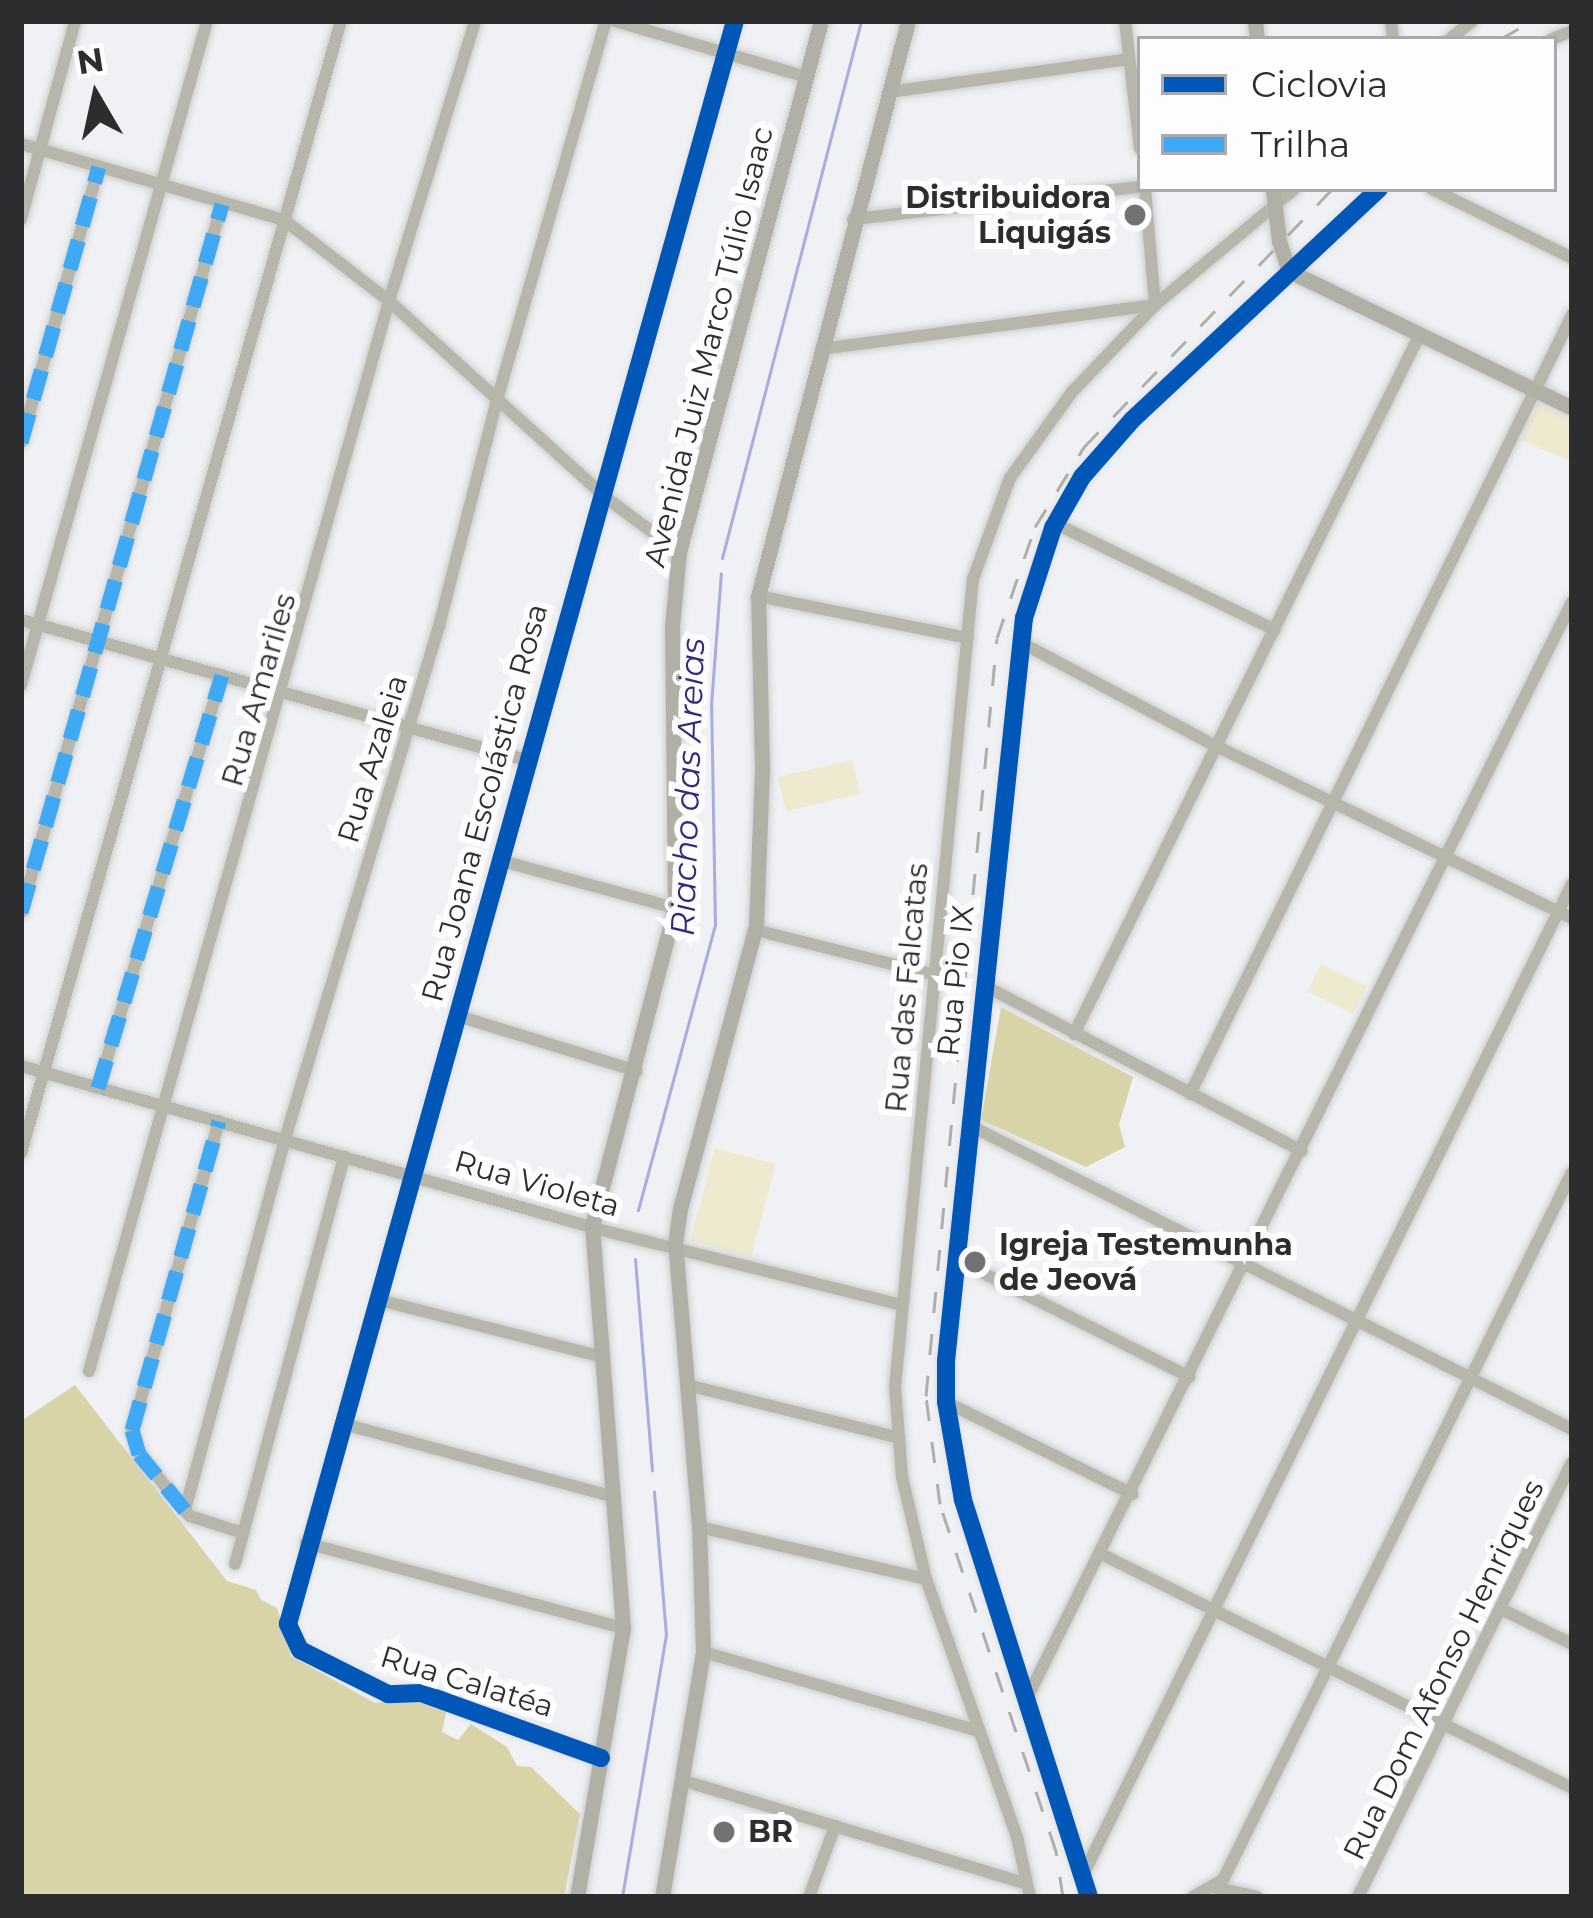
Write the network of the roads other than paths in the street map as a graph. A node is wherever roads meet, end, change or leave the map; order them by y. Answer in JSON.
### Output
{"nodes":[{"id":1,"x":75,"y":21,"type":"edge"},
{"id":2,"x":207,"y":21,"type":"edge"},
{"id":3,"x":341,"y":21,"type":"edge"},
{"id":4,"x":475,"y":21,"type":"edge"},
{"id":5,"x":610,"y":21,"type":"edge"},
{"id":6,"x":735,"y":21,"type":"edge"},
{"id":7,"x":821,"y":21,"type":"edge"},
{"id":8,"x":908,"y":21,"type":"edge"},
{"id":9,"x":1125,"y":21,"type":"edge"},
{"id":10,"x":726,"y":54,"type":"junction"},
{"id":11,"x":1129,"y":59,"type":"junction"},
{"id":12,"x":806,"y":77,"type":"junction"},
{"id":13,"x":889,"y":92,"type":"junction"},
{"id":14,"x":1137,"y":124,"type":"edge"},
{"id":15,"x":21,"y":144,"type":"edge"},
{"id":16,"x":40,"y":150,"type":"junction"},
{"id":17,"x":99,"y":167,"type":"junction"},
{"id":18,"x":159,"y":185,"type":"junction"},
{"id":19,"x":1137,"y":189,"type":"edge"},
{"id":20,"x":1143,"y":192,"type":"edge"},
{"id":21,"x":1273,"y":192,"type":"edge"},
{"id":22,"x":1291,"y":192,"type":"edge"},
{"id":23,"x":1376,"y":192,"type":"edge"},
{"id":24,"x":1438,"y":192,"type":"edge"},
{"id":25,"x":222,"y":204,"type":"junction"},
{"id":26,"x":1275,"y":208,"type":"junction"},
{"id":27,"x":21,"y":219,"type":"edge"},
{"id":28,"x":853,"y":219,"type":"junction"},
{"id":29,"x":284,"y":220,"type":"junction"},
{"id":30,"x":1572,"y":258,"type":"edge"},
{"id":31,"x":1289,"y":271,"type":"junction"},
{"id":32,"x":389,"y":302,"type":"junction"},
{"id":33,"x":1155,"y":304,"type":"junction"},
{"id":34,"x":1572,"y":315,"type":"edge"},
{"id":35,"x":1420,"y":334,"type":"junction"},
{"id":36,"x":821,"y":350,"type":"junction"},
{"id":37,"x":1536,"y":390,"type":"junction"},
{"id":38,"x":496,"y":400,"type":"junction"},
{"id":39,"x":1572,"y":408,"type":"edge"},
{"id":40,"x":21,"y":442,"type":"edge"},
{"id":41,"x":605,"y":497,"type":"junction"},
{"id":42,"x":1056,"y":524,"type":"junction"},
{"id":43,"x":679,"y":552,"type":"junction"},
{"id":44,"x":758,"y":596,"type":"junction"},
{"id":45,"x":1572,"y":602,"type":"edge"},
{"id":46,"x":21,"y":620,"type":"edge"},
{"id":47,"x":38,"y":625,"type":"junction"},
{"id":48,"x":1275,"y":630,"type":"junction"},
{"id":49,"x":968,"y":638,"type":"junction"},
{"id":50,"x":98,"y":642,"type":"junction"},
{"id":51,"x":1022,"y":643,"type":"junction"},
{"id":52,"x":160,"y":658,"type":"junction"},
{"id":53,"x":222,"y":675,"type":"junction"},
{"id":54,"x":21,"y":685,"type":"edge"},
{"id":55,"x":282,"y":692,"type":"junction"},
{"id":56,"x":407,"y":725,"type":"junction"},
{"id":57,"x":1216,"y":746,"type":"junction"},
{"id":58,"x":530,"y":761,"type":"junction"},
{"id":59,"x":1334,"y":800,"type":"junction"},
{"id":60,"x":1445,"y":854,"type":"junction"},
{"id":61,"x":502,"y":861,"type":"junction"},
{"id":62,"x":1572,"y":884,"type":"edge"},
{"id":63,"x":675,"y":908,"type":"junction"},
{"id":64,"x":1558,"y":911,"type":"junction"},
{"id":65,"x":21,"y":913,"type":"edge"},
{"id":66,"x":1572,"y":918,"type":"edge"},
{"id":67,"x":755,"y":930,"type":"junction"},
{"id":68,"x":932,"y":974,"type":"junction"},
{"id":69,"x":985,"y":986,"type":"junction"},
{"id":70,"x":458,"y":1016,"type":"junction"},
{"id":71,"x":1074,"y":1034,"type":"junction"},
{"id":72,"x":21,"y":1066,"type":"edge"},
{"id":73,"x":637,"y":1071,"type":"junction"},
{"id":74,"x":41,"y":1072,"type":"junction"},
{"id":75,"x":98,"y":1088,"type":"junction"},
{"id":76,"x":1190,"y":1094,"type":"junction"},
{"id":77,"x":165,"y":1106,"type":"junction"},
{"id":78,"x":219,"y":1121,"type":"junction"},
{"id":79,"x":970,"y":1126,"type":"junction"},
{"id":80,"x":285,"y":1139,"type":"junction"},
{"id":81,"x":1302,"y":1151,"type":"junction"},
{"id":82,"x":21,"y":1153,"type":"edge"},
{"id":83,"x":344,"y":1156,"type":"junction"},
{"id":84,"x":1572,"y":1172,"type":"edge"},
{"id":85,"x":412,"y":1174,"type":"junction"},
{"id":86,"x":592,"y":1226,"type":"junction"},
{"id":87,"x":675,"y":1244,"type":"junction"},
{"id":88,"x":958,"y":1261,"type":"junction"},
{"id":89,"x":1248,"y":1264,"type":"junction"},
{"id":90,"x":380,"y":1300,"type":"junction"},
{"id":91,"x":902,"y":1304,"type":"junction"},
{"id":92,"x":1357,"y":1321,"type":"junction"},
{"id":93,"x":603,"y":1357,"type":"junction"},
{"id":94,"x":89,"y":1371,"type":"dead end"},
{"id":95,"x":1190,"y":1377,"type":"junction"},
{"id":96,"x":1472,"y":1377,"type":"junction"},
{"id":97,"x":687,"y":1385,"type":"junction"},
{"id":98,"x":946,"y":1402,"type":"junction"},
{"id":99,"x":344,"y":1424,"type":"junction"},
{"id":100,"x":1572,"y":1430,"type":"edge"},
{"id":101,"x":899,"y":1438,"type":"junction"},
{"id":102,"x":1572,"y":1463,"type":"edge"},
{"id":103,"x":1132,"y":1494,"type":"junction"},
{"id":104,"x":614,"y":1497,"type":"junction"},
{"id":105,"x":184,"y":1510,"type":"junction"},
{"id":106,"x":700,"y":1527,"type":"junction"},
{"id":107,"x":244,"y":1533,"type":"junction"},
{"id":108,"x":306,"y":1543,"type":"junction"},
{"id":109,"x":1101,"y":1554,"type":"junction"},
{"id":110,"x":235,"y":1564,"type":"dead end"},
{"id":111,"x":926,"y":1579,"type":"junction"},
{"id":112,"x":290,"y":1600,"type":"joint"},
{"id":113,"x":1216,"y":1609,"type":"junction"},
{"id":114,"x":1503,"y":1610,"type":"junction"},
{"id":115,"x":622,"y":1628,"type":"junction"},
{"id":116,"x":1572,"y":1644,"type":"edge"},
{"id":117,"x":704,"y":1652,"type":"junction"},
{"id":118,"x":1330,"y":1666,"type":"junction"},
{"id":119,"x":1028,"y":1698,"type":"junction"},
{"id":120,"x":1443,"y":1725,"type":"junction"},
{"id":121,"x":980,"y":1731,"type":"junction"},
{"id":122,"x":602,"y":1758,"type":"junction"},
{"id":123,"x":681,"y":1780,"type":"junction"},
{"id":124,"x":1572,"y":1788,"type":"edge"},
{"id":125,"x":835,"y":1826,"type":"junction"},
{"id":126,"x":1083,"y":1875,"type":"junction"},
{"id":127,"x":1213,"y":1887,"type":"junction"},
{"id":128,"x":1028,"y":1890,"type":"edge"},
{"id":129,"x":577,"y":1897,"type":"edge"},
{"id":130,"x":662,"y":1897,"type":"edge"},
{"id":131,"x":809,"y":1897,"type":"edge"},
{"id":132,"x":1089,"y":1897,"type":"edge"},
{"id":133,"x":1193,"y":1897,"type":"edge"},
{"id":134,"x":1255,"y":1897,"type":"edge"},
{"id":135,"x":1358,"y":1897,"type":"edge"}],
"edges":[{"from":1,"to":16,"type":"street"},
{"from":2,"to":18,"type":"street"},
{"from":3,"to":29,"type":"street"},
{"from":4,"to":32,"type":"street","name":"Rua Amariles"},
{"from":5,"to":10,"type":"street"},
{"from":5,"to":38,"type":"street","name":"Rua Azaleia"},
{"from":6,"to":10,"type":"street","name":"Rua Joana Escolástica Rosa"},
{"from":7,"to":12,"type":"main road","name":"Avenida Juiz Marco Túlio Isaac"},
{"from":8,"to":13,"type":"main road"},
{"from":9,"to":11,"type":"street"},
{"from":10,"to":12,"type":"street"},
{"from":10,"to":41,"type":"street","name":"Rua Joana Escolástica Rosa"},
{"from":11,"to":13,"type":"street"},
{"from":11,"to":14,"type":"street"},
{"from":12,"to":43,"type":"main road","name":"Avenida Juiz Marco Túlio Isaac"},
{"from":13,"to":28,"type":"main road"},
{"from":15,"to":16,"type":"street"},
{"from":16,"to":17,"type":"street"},
{"from":16,"to":27,"type":"street"},
{"from":17,"to":18,"type":"street"},
{"from":17,"to":40,"type":"street"},
{"from":18,"to":25,"type":"street"},
{"from":18,"to":47,"type":"street"},
{"from":19,"to":28,"type":"street"},
{"from":20,"to":33,"type":"street"},
{"from":21,"to":26,"type":"main road"},
{"from":22,"to":26,"type":"street","name":"Rua das Falcatas"},
{"from":23,"to":31,"type":"street","name":"Rua Pio IX"},
{"from":24,"to":30,"type":"street"},
{"from":25,"to":29,"type":"street"},
{"from":25,"to":50,"type":"street"},
{"from":26,"to":31,"type":"main road"},
{"from":26,"to":33,"type":"street","name":"Rua das Falcatas"},
{"from":28,"to":36,"type":"main road"},
{"from":29,"to":32,"type":"street"},
{"from":29,"to":52,"type":"street"},
{"from":31,"to":35,"type":"main road"},
{"from":31,"to":42,"type":"street","name":"Rua Pio IX"},
{"from":32,"to":38,"type":"street"},
{"from":32,"to":55,"type":"street","name":"Rua Amariles"},
{"from":33,"to":36,"type":"street"},
{"from":33,"to":49,"type":"street","name":"Rua das Falcatas"},
{"from":34,"to":37,"type":"street"},
{"from":35,"to":37,"type":"main road"},
{"from":35,"to":48,"type":"street"},
{"from":36,"to":44,"type":"main road"},
{"from":37,"to":39,"type":"main road"},
{"from":37,"to":59,"type":"street"},
{"from":38,"to":41,"type":"street"},
{"from":38,"to":56,"type":"street","name":"Rua Azaleia"},
{"from":41,"to":43,"type":"street"},
{"from":41,"to":58,"type":"street","name":"Rua Joana Escolástica Rosa"},
{"from":42,"to":48,"type":"street"},
{"from":42,"to":51,"type":"street","name":"Rua Pio IX"},
{"from":43,"to":63,"type":"main road","name":"Avenida Juiz Marco Túlio Isaac"},
{"from":44,"to":49,"type":"street"},
{"from":44,"to":67,"type":"main road"},
{"from":45,"to":60,"type":"street"},
{"from":46,"to":47,"type":"street"},
{"from":47,"to":50,"type":"street"},
{"from":47,"to":54,"type":"street"},
{"from":48,"to":57,"type":"street"},
{"from":49,"to":68,"type":"street","name":"Rua das Falcatas"},
{"from":50,"to":52,"type":"street"},
{"from":50,"to":65,"type":"street"},
{"from":51,"to":57,"type":"street"},
{"from":51,"to":69,"type":"street","name":"Rua Pio IX"},
{"from":52,"to":53,"type":"street"},
{"from":52,"to":74,"type":"street"},
{"from":53,"to":55,"type":"street"},
{"from":53,"to":75,"type":"street"},
{"from":55,"to":56,"type":"street"},
{"from":55,"to":77,"type":"street","name":"Rua Amariles"},
{"from":56,"to":58,"type":"street"},
{"from":56,"to":80,"type":"street","name":"Rua Azaleia"},
{"from":57,"to":59,"type":"street"},
{"from":57,"to":71,"type":"street"},
{"from":58,"to":61,"type":"street","name":"Rua Joana Escolástica Rosa"},
{"from":59,"to":60,"type":"street"},
{"from":59,"to":76,"type":"street"},
{"from":60,"to":64,"type":"street"},
{"from":60,"to":81,"type":"street"},
{"from":61,"to":63,"type":"street"},
{"from":61,"to":70,"type":"street","name":"Rua Joana Escolástica Rosa"},
{"from":62,"to":64,"type":"street"},
{"from":63,"to":73,"type":"main road","name":"Avenida Juiz Marco Túlio Isaac"},
{"from":64,"to":66,"type":"street"},
{"from":64,"to":92,"type":"street"},
{"from":67,"to":68,"type":"street"},
{"from":67,"to":87,"type":"main road"},
{"from":68,"to":91,"type":"street","name":"Rua das Falcatas"},
{"from":69,"to":71,"type":"street"},
{"from":69,"to":79,"type":"street","name":"Rua Pio IX"},
{"from":70,"to":73,"type":"street"},
{"from":70,"to":85,"type":"street","name":"Rua Joana Escolástica Rosa"},
{"from":71,"to":76,"type":"street"},
{"from":72,"to":74,"type":"street","name":"Rua Violeta"},
{"from":73,"to":86,"type":"main road","name":"Avenida Juiz Marco Túlio Isaac"},
{"from":74,"to":75,"type":"street","name":"Rua Violeta"},
{"from":74,"to":82,"type":"street"},
{"from":75,"to":77,"type":"street","name":"Rua Violeta"},
{"from":76,"to":81,"type":"street"},
{"from":77,"to":78,"type":"street","name":"Rua Violeta"},
{"from":77,"to":94,"type":"street","name":"Rua Amariles"},
{"from":78,"to":80,"type":"street","name":"Rua Violeta"},
{"from":78,"to":105,"type":"street"},
{"from":79,"to":88,"type":"street","name":"Rua Pio IX"},
{"from":79,"to":89,"type":"street"},
{"from":80,"to":83,"type":"street","name":"Rua Violeta"},
{"from":80,"to":105,"type":"street","name":"Rua Azaleia"},
{"from":81,"to":89,"type":"street"},
{"from":83,"to":85,"type":"street","name":"Rua Violeta"},
{"from":83,"to":107,"type":"street"},
{"from":84,"to":96,"type":"street"},
{"from":85,"to":86,"type":"street","name":"Rua Violeta"},
{"from":85,"to":90,"type":"street","name":"Rua Joana Escolástica Rosa"},
{"from":86,"to":87,"type":"street","name":"Rua Violeta"},
{"from":86,"to":93,"type":"main road","name":"Avenida Juiz Marco Túlio Isaac"},
{"from":87,"to":91,"type":"street","name":"Rua Violeta"},
{"from":87,"to":97,"type":"main road"},
{"from":88,"to":95,"type":"street"},
{"from":88,"to":98,"type":"street","name":"Rua Pio IX"},
{"from":89,"to":92,"type":"street"},
{"from":89,"to":95,"type":"street"},
{"from":90,"to":93,"type":"street"},
{"from":90,"to":99,"type":"street","name":"Rua Joana Escolástica Rosa"},
{"from":91,"to":101,"type":"street","name":"Rua das Falcatas"},
{"from":92,"to":96,"type":"street"},
{"from":92,"to":113,"type":"street"},
{"from":93,"to":104,"type":"main road","name":"Avenida Juiz Marco Túlio Isaac"},
{"from":95,"to":103,"type":"street"},
{"from":96,"to":100,"type":"street"},
{"from":96,"to":118,"type":"street"},
{"from":97,"to":101,"type":"street"},
{"from":97,"to":106,"type":"main road"},
{"from":98,"to":103,"type":"street"},
{"from":98,"to":119,"type":"street","name":"Rua Pio IX"},
{"from":99,"to":104,"type":"street"},
{"from":99,"to":108,"type":"street","name":"Rua Joana Escolástica Rosa"},
{"from":101,"to":111,"type":"street","name":"Rua das Falcatas"},
{"from":102,"to":114,"type":"street","name":"Rua Dom Afonso Henriques"},
{"from":103,"to":109,"type":"street"},
{"from":104,"to":115,"type":"main road","name":"Avenida Juiz Marco Túlio Isaac"},
{"from":105,"to":107,"type":"street"},
{"from":106,"to":111,"type":"street"},
{"from":106,"to":117,"type":"main road"},
{"from":107,"to":110,"type":"street"},
{"from":108,"to":112,"type":"street","name":"Rua Joana Escolástica Rosa"},
{"from":108,"to":115,"type":"street"},
{"from":109,"to":113,"type":"street"},
{"from":109,"to":119,"type":"street"},
{"from":111,"to":121,"type":"street","name":"Rua das Falcatas"},
{"from":112,"to":122,"type":"street","name":"Rua Calatéa"},
{"from":113,"to":118,"type":"street"},
{"from":113,"to":126,"type":"street"},
{"from":114,"to":116,"type":"street"},
{"from":114,"to":120,"type":"street","name":"Rua Dom Afonso Henriques"},
{"from":115,"to":122,"type":"main road","name":"Avenida Juiz Marco Túlio Isaac"},
{"from":117,"to":121,"type":"street"},
{"from":117,"to":123,"type":"main road"},
{"from":118,"to":120,"type":"street"},
{"from":118,"to":127,"type":"street"},
{"from":119,"to":126,"type":"street","name":"Rua Pio IX"},
{"from":120,"to":124,"type":"street"},
{"from":120,"to":135,"type":"street","name":"Rua Dom Afonso Henriques"},
{"from":121,"to":128,"type":"street","name":"Rua das Falcatas"},
{"from":122,"to":129,"type":"main road","name":"Avenida Juiz Marco Túlio Isaac"},
{"from":123,"to":125,"type":"street"},
{"from":123,"to":130,"type":"main road"},
{"from":125,"to":128,"type":"street"},
{"from":125,"to":131,"type":"street"},
{"from":126,"to":132,"type":"street","name":"Rua Pio IX"},
{"from":127,"to":133,"type":"street"},
{"from":127,"to":134,"type":"street"}]}
